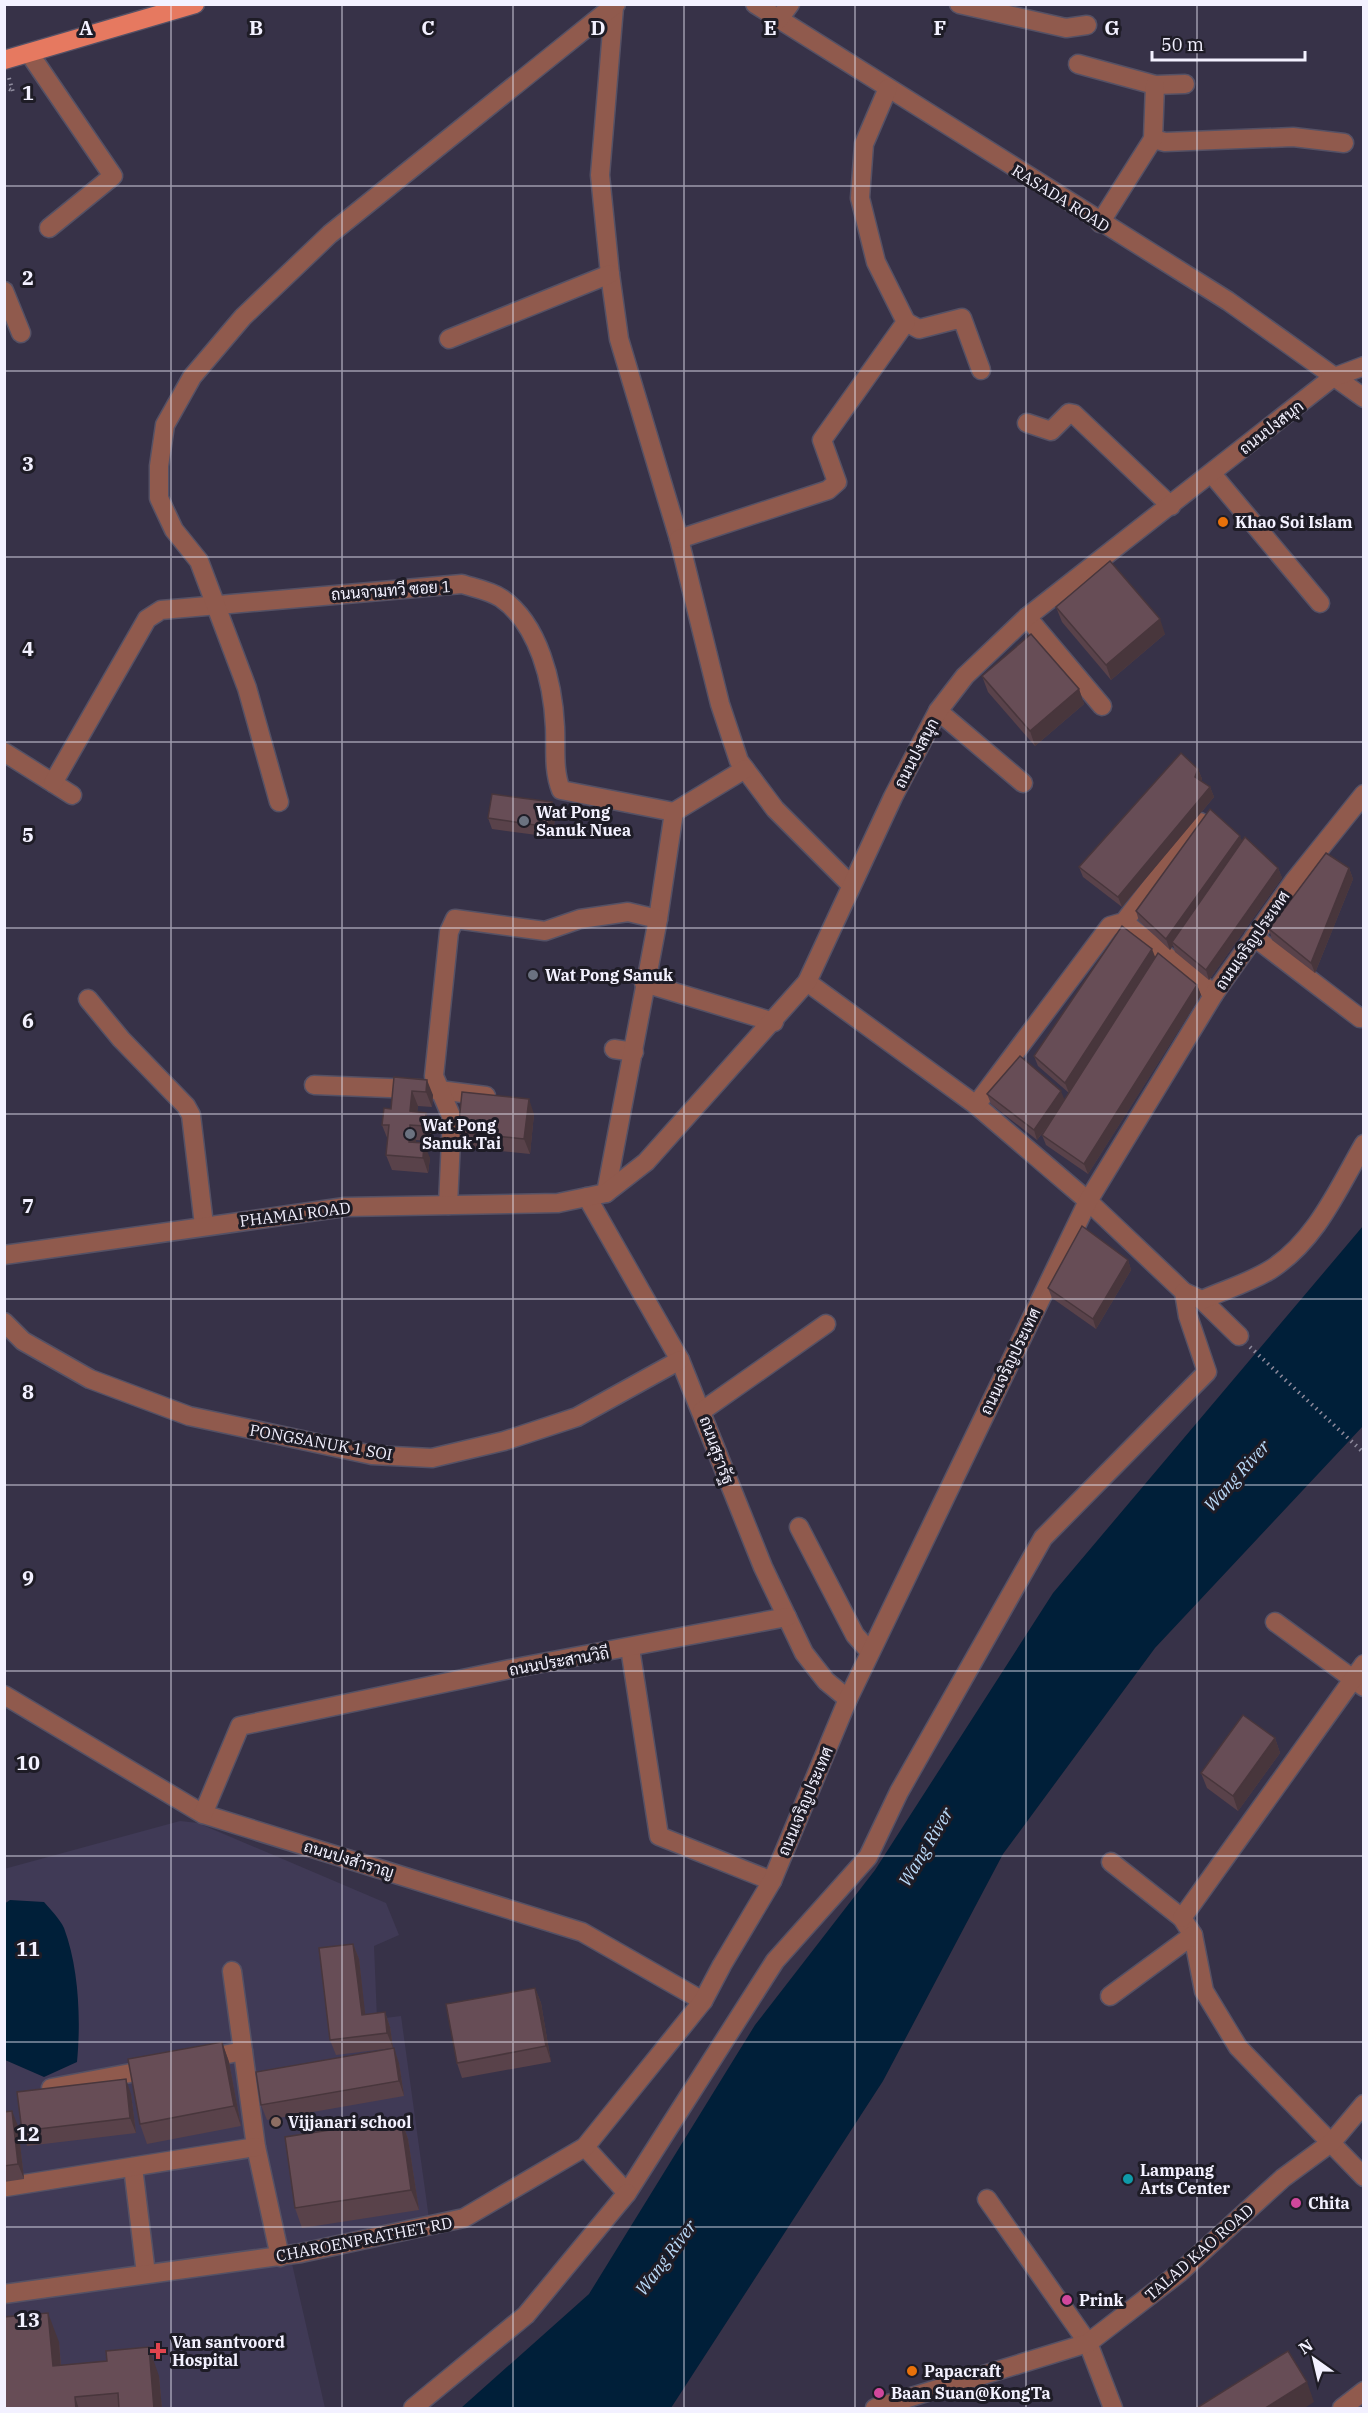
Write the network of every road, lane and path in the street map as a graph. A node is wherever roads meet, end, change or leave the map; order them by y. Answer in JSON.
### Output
{"nodes":[{"id":1,"x":195,"y":4,"type":"edge"},
{"id":2,"x":755,"y":4,"type":"edge"},
{"id":3,"x":790,"y":4,"type":"edge"},
{"id":4,"x":959,"y":4,"type":"edge"},
{"id":5,"x":615,"y":6,"type":"edge"},
{"id":6,"x":779,"y":19,"type":"junction"},
{"id":7,"x":1087,"y":25,"type":"dead end"},
{"id":8,"x":29,"y":53,"type":"junction"},
{"id":9,"x":4,"y":60,"type":"edge"},
{"id":10,"x":1078,"y":64,"type":"dead end"},
{"id":11,"x":1185,"y":84,"type":"dead end"},
{"id":12,"x":1155,"y":85,"type":"junction"},
{"id":13,"x":4,"y":86,"type":"edge"},
{"id":14,"x":888,"y":88,"type":"junction"},
{"id":15,"x":13,"y":92,"type":"dead end"},
{"id":16,"x":1153,"y":139,"type":"junction"},
{"id":17,"x":1344,"y":143,"type":"dead end"},
{"id":18,"x":1100,"y":223,"type":"junction"},
{"id":19,"x":49,"y":228,"type":"dead end"},
{"id":20,"x":610,"y":274,"type":"junction"},
{"id":21,"x":4,"y":291,"type":"edge"},
{"id":22,"x":906,"y":322,"type":"junction"},
{"id":23,"x":21,"y":333,"type":"dead end"},
{"id":24,"x":449,"y":339,"type":"dead end"},
{"id":25,"x":1364,"y":366,"type":"edge"},
{"id":26,"x":981,"y":370,"type":"dead end"},
{"id":27,"x":1332,"y":378,"type":"junction"},
{"id":28,"x":1364,"y":398,"type":"edge"},
{"id":29,"x":1027,"y":423,"type":"dead end"},
{"id":30,"x":1212,"y":474,"type":"junction"},
{"id":31,"x":1171,"y":506,"type":"junction"},
{"id":32,"x":679,"y":539,"type":"junction"},
{"id":33,"x":1320,"y":603,"type":"dead end"},
{"id":34,"x":216,"y":604,"type":"junction"},
{"id":35,"x":1027,"y":617,"type":"junction"},
{"id":36,"x":1102,"y":705,"type":"dead end"},
{"id":37,"x":938,"y":711,"type":"junction"},
{"id":38,"x":4,"y":752,"type":"edge"},
{"id":39,"x":745,"y":769,"type":"junction"},
{"id":40,"x":53,"y":783,"type":"junction"},
{"id":41,"x":1023,"y":783,"type":"dead end"},
{"id":42,"x":1364,"y":794,"type":"edge"},
{"id":43,"x":72,"y":795,"type":"dead end"},
{"id":44,"x":279,"y":802,"type":"dead end"},
{"id":45,"x":674,"y":812,"type":"junction"},
{"id":46,"x":1200,"y":822,"type":"edge"},
{"id":47,"x":851,"y":885,"type":"junction"},
{"id":48,"x":658,"y":919,"type":"junction"},
{"id":49,"x":1124,"y":922,"type":"junction"},
{"id":50,"x":1254,"y":937,"type":"junction"},
{"id":51,"x":807,"y":982,"type":"junction"},
{"id":52,"x":644,"y":983,"type":"junction"},
{"id":53,"x":1215,"y":994,"type":"junction"},
{"id":54,"x":88,"y":999,"type":"dead end"},
{"id":55,"x":1360,"y":1018,"type":"dead end"},
{"id":56,"x":774,"y":1022,"type":"junction"},
{"id":57,"x":614,"y":1049,"type":"dead end"},
{"id":58,"x":634,"y":1052,"type":"junction"},
{"id":59,"x":314,"y":1085,"type":"dead end"},
{"id":60,"x":439,"y":1090,"type":"junction"},
{"id":61,"x":507,"y":1098,"type":"edge"},
{"id":62,"x":976,"y":1106,"type":"junction"},
{"id":63,"x":1364,"y":1144,"type":"edge"},
{"id":64,"x":606,"y":1193,"type":"junction"},
{"id":65,"x":587,"y":1197,"type":"junction"},
{"id":66,"x":1088,"y":1201,"type":"junction"},
{"id":67,"x":448,"y":1205,"type":"junction"},
{"id":68,"x":204,"y":1225,"type":"junction"},
{"id":69,"x":4,"y":1255,"type":"edge"},
{"id":70,"x":1184,"y":1292,"type":"junction"},
{"id":71,"x":1202,"y":1300,"type":"junction"},
{"id":72,"x":4,"y":1322,"type":"edge"},
{"id":73,"x":826,"y":1324,"type":"dead end"},
{"id":74,"x":1239,"y":1336,"type":"joint"},
{"id":75,"x":680,"y":1360,"type":"junction"},
{"id":76,"x":702,"y":1411,"type":"junction"},
{"id":77,"x":1364,"y":1454,"type":"edge"},
{"id":78,"x":799,"y":1527,"type":"dead end"},
{"id":79,"x":787,"y":1617,"type":"junction"},
{"id":80,"x":1275,"y":1622,"type":"dead end"},
{"id":81,"x":630,"y":1648,"type":"junction"},
{"id":82,"x":870,"y":1652,"type":"junction"},
{"id":83,"x":1360,"y":1676,"type":"edge"},
{"id":84,"x":4,"y":1695,"type":"edge"},
{"id":85,"x":848,"y":1699,"type":"junction"},
{"id":86,"x":203,"y":1814,"type":"junction"},
{"id":87,"x":1111,"y":1862,"type":"dead end"},
{"id":88,"x":772,"y":1881,"type":"junction"},
{"id":89,"x":1182,"y":1918,"type":"junction"},
{"id":90,"x":1193,"y":1935,"type":"junction"},
{"id":91,"x":231,"y":1971,"type":"dead end"},
{"id":92,"x":1110,"y":1996,"type":"dead end"},
{"id":93,"x":704,"y":2001,"type":"junction"},
{"id":94,"x":243,"y":2051,"type":"junction"},
{"id":95,"x":187,"y":2062,"type":"edge"},
{"id":96,"x":164,"y":2066,"type":"edge"},
{"id":97,"x":270,"y":2075,"type":"edge"},
{"id":98,"x":247,"y":2079,"type":"junction"},
{"id":99,"x":51,"y":2088,"type":"edge"},
{"id":100,"x":1364,"y":2104,"type":"edge"},
{"id":101,"x":1332,"y":2142,"type":"junction"},
{"id":102,"x":256,"y":2147,"type":"junction"},
{"id":103,"x":585,"y":2147,"type":"junction"},
{"id":104,"x":133,"y":2167,"type":"junction"},
{"id":105,"x":1364,"y":2176,"type":"edge"},
{"id":106,"x":6,"y":2187,"type":"dead end"},
{"id":107,"x":627,"y":2193,"type":"junction"},
{"id":108,"x":987,"y":2199,"type":"dead end"},
{"id":109,"x":280,"y":2257,"type":"junction"},
{"id":110,"x":146,"y":2274,"type":"junction"},
{"id":111,"x":4,"y":2294,"type":"edge"},
{"id":112,"x":1088,"y":2343,"type":"junction"},
{"id":113,"x":1364,"y":2391,"type":"edge"},
{"id":114,"x":414,"y":2409,"type":"edge"},
{"id":115,"x":875,"y":2409,"type":"edge"},
{"id":116,"x":1113,"y":2409,"type":"edge"},
{"id":117,"x":1342,"y":2409,"type":"edge"}],
"edges":[{"from":1,"to":8,"type":"main road"},
{"from":2,"to":6,"type":"street","name":"RASADA ROAD"},
{"from":3,"to":6,"type":"street"},
{"from":4,"to":7,"type":"street"},
{"from":5,"to":20,"type":"street"},
{"from":5,"to":34,"type":"street"},
{"from":6,"to":14,"type":"street","name":"RASADA ROAD"},
{"from":8,"to":9,"type":"main road"},
{"from":8,"to":19,"type":"street"},
{"from":10,"to":12,"type":"street"},
{"from":11,"to":12,"type":"street"},
{"from":12,"to":16,"type":"street"},
{"from":13,"to":15,"type":"path"},
{"from":14,"to":18,"type":"street","name":"RASADA ROAD"},
{"from":14,"to":22,"type":"street"},
{"from":16,"to":17,"type":"street"},
{"from":16,"to":18,"type":"street"},
{"from":18,"to":27,"type":"street","name":"RASADA ROAD"},
{"from":20,"to":24,"type":"street"},
{"from":20,"to":32,"type":"street"},
{"from":21,"to":23,"type":"street"},
{"from":22,"to":26,"type":"street"},
{"from":22,"to":32,"type":"street"},
{"from":25,"to":27,"type":"street"},
{"from":27,"to":28,"type":"street","name":"RASADA ROAD"},
{"from":27,"to":30,"type":"street","name":"ถนนปงสนุก"},
{"from":29,"to":31,"type":"street"},
{"from":30,"to":31,"type":"street","name":"ถนนปงสนุก"},
{"from":30,"to":33,"type":"street"},
{"from":31,"to":35,"type":"street","name":"ถนนปงสนุก"},
{"from":32,"to":39,"type":"street"},
{"from":34,"to":40,"type":"street","name":"ถนนจามทวี ซอย 1"},
{"from":34,"to":44,"type":"street"},
{"from":34,"to":45,"type":"street","name":"ถนนจามทวี ซอย 1"},
{"from":35,"to":36,"type":"street"},
{"from":35,"to":37,"type":"street","name":"ถนนปงสนุก"},
{"from":37,"to":41,"type":"street"},
{"from":37,"to":47,"type":"street","name":"ถนนปงสนุก"},
{"from":38,"to":40,"type":"street"},
{"from":39,"to":45,"type":"street"},
{"from":39,"to":47,"type":"street"},
{"from":40,"to":43,"type":"street"},
{"from":42,"to":50,"type":"street","name":"ถนนเจริญประเทศ"},
{"from":45,"to":48,"type":"street"},
{"from":46,"to":49,"type":"street"},
{"from":47,"to":51,"type":"street","name":"ถนนปงสนุก"},
{"from":48,"to":52,"type":"street"},
{"from":48,"to":60,"type":"street"},
{"from":49,"to":53,"type":"street"},
{"from":49,"to":62,"type":"street"},
{"from":50,"to":53,"type":"street","name":"ถนนเจริญประเทศ"},
{"from":50,"to":55,"type":"street"},
{"from":51,"to":56,"type":"street","name":"ถนนปงสนุก"},
{"from":51,"to":62,"type":"street"},
{"from":52,"to":56,"type":"street"},
{"from":52,"to":58,"type":"street"},
{"from":53,"to":66,"type":"street","name":"ถนนเจริญประเทศ"},
{"from":54,"to":68,"type":"street"},
{"from":56,"to":64,"type":"street","name":"ถนนปงสนุก"},
{"from":57,"to":58,"type":"street"},
{"from":58,"to":64,"type":"street"},
{"from":59,"to":60,"type":"street"},
{"from":60,"to":61,"type":"street"},
{"from":60,"to":67,"type":"street"},
{"from":62,"to":66,"type":"street"},
{"from":63,"to":71,"type":"street"},
{"from":64,"to":65,"type":"street","name":"ถนนปงสนุก"},
{"from":65,"to":67,"type":"street","name":"PHAMAI ROAD"},
{"from":65,"to":75,"type":"street","name":"ถนนสุรารัฐ"},
{"from":66,"to":70,"type":"street"},
{"from":66,"to":82,"type":"street","name":"ถนนเจริญประเทศ"},
{"from":67,"to":68,"type":"street","name":"PHAMAI ROAD"},
{"from":68,"to":69,"type":"street","name":"PHAMAI ROAD"},
{"from":70,"to":71,"type":"street"},
{"from":70,"to":107,"type":"street"},
{"from":71,"to":74,"type":"street"},
{"from":72,"to":75,"type":"street","name":"PONGSANUK 1 SOI"},
{"from":73,"to":76,"type":"street"},
{"from":74,"to":77,"type":"path"},
{"from":75,"to":76,"type":"street","name":"ถนนสุรารัฐ"},
{"from":76,"to":79,"type":"street","name":"ถนนสุรารัฐ"},
{"from":78,"to":82,"type":"street"},
{"from":79,"to":81,"type":"street","name":"ถนนประสานวิถี"},
{"from":79,"to":85,"type":"street","name":"ถนนสุรารัฐ"},
{"from":80,"to":83,"type":"street"},
{"from":81,"to":86,"type":"street","name":"ถนนประสานวิถี"},
{"from":81,"to":88,"type":"street"},
{"from":82,"to":85,"type":"street","name":"ถนนเจริญประเทศ"},
{"from":83,"to":89,"type":"street"},
{"from":84,"to":86,"type":"street","name":"ถนนปงสำราญ"},
{"from":85,"to":88,"type":"street","name":"ถนนเจริญประเทศ"},
{"from":86,"to":93,"type":"street","name":"ถนนปงสำราญ"},
{"from":87,"to":89,"type":"street"},
{"from":88,"to":93,"type":"street","name":"ถนนเจริญประเทศ"},
{"from":89,"to":90,"type":"street"},
{"from":90,"to":92,"type":"street"},
{"from":90,"to":101,"type":"street"},
{"from":91,"to":94,"type":"street"},
{"from":93,"to":103,"type":"street","name":"CHAROENPRATHET RD"},
{"from":94,"to":95,"type":"street"},
{"from":94,"to":98,"type":"street"},
{"from":96,"to":99,"type":"street"},
{"from":97,"to":98,"type":"street"},
{"from":98,"to":102,"type":"street"},
{"from":100,"to":101,"type":"street","name":"TALAD KAO ROAD"},
{"from":101,"to":105,"type":"street"},
{"from":101,"to":112,"type":"street","name":"TALAD KAO ROAD"},
{"from":102,"to":104,"type":"street"},
{"from":102,"to":109,"type":"street"},
{"from":103,"to":107,"type":"street"},
{"from":103,"to":109,"type":"street","name":"CHAROENPRATHET RD"},
{"from":104,"to":106,"type":"street"},
{"from":104,"to":110,"type":"street"},
{"from":107,"to":114,"type":"street"},
{"from":108,"to":112,"type":"street"},
{"from":109,"to":110,"type":"street","name":"CHAROENPRATHET RD"},
{"from":110,"to":111,"type":"street","name":"CHAROENPRATHET RD"},
{"from":112,"to":115,"type":"street","name":"TALAD KAO ROAD"},
{"from":112,"to":116,"type":"street"},
{"from":113,"to":117,"type":"street"}]}
